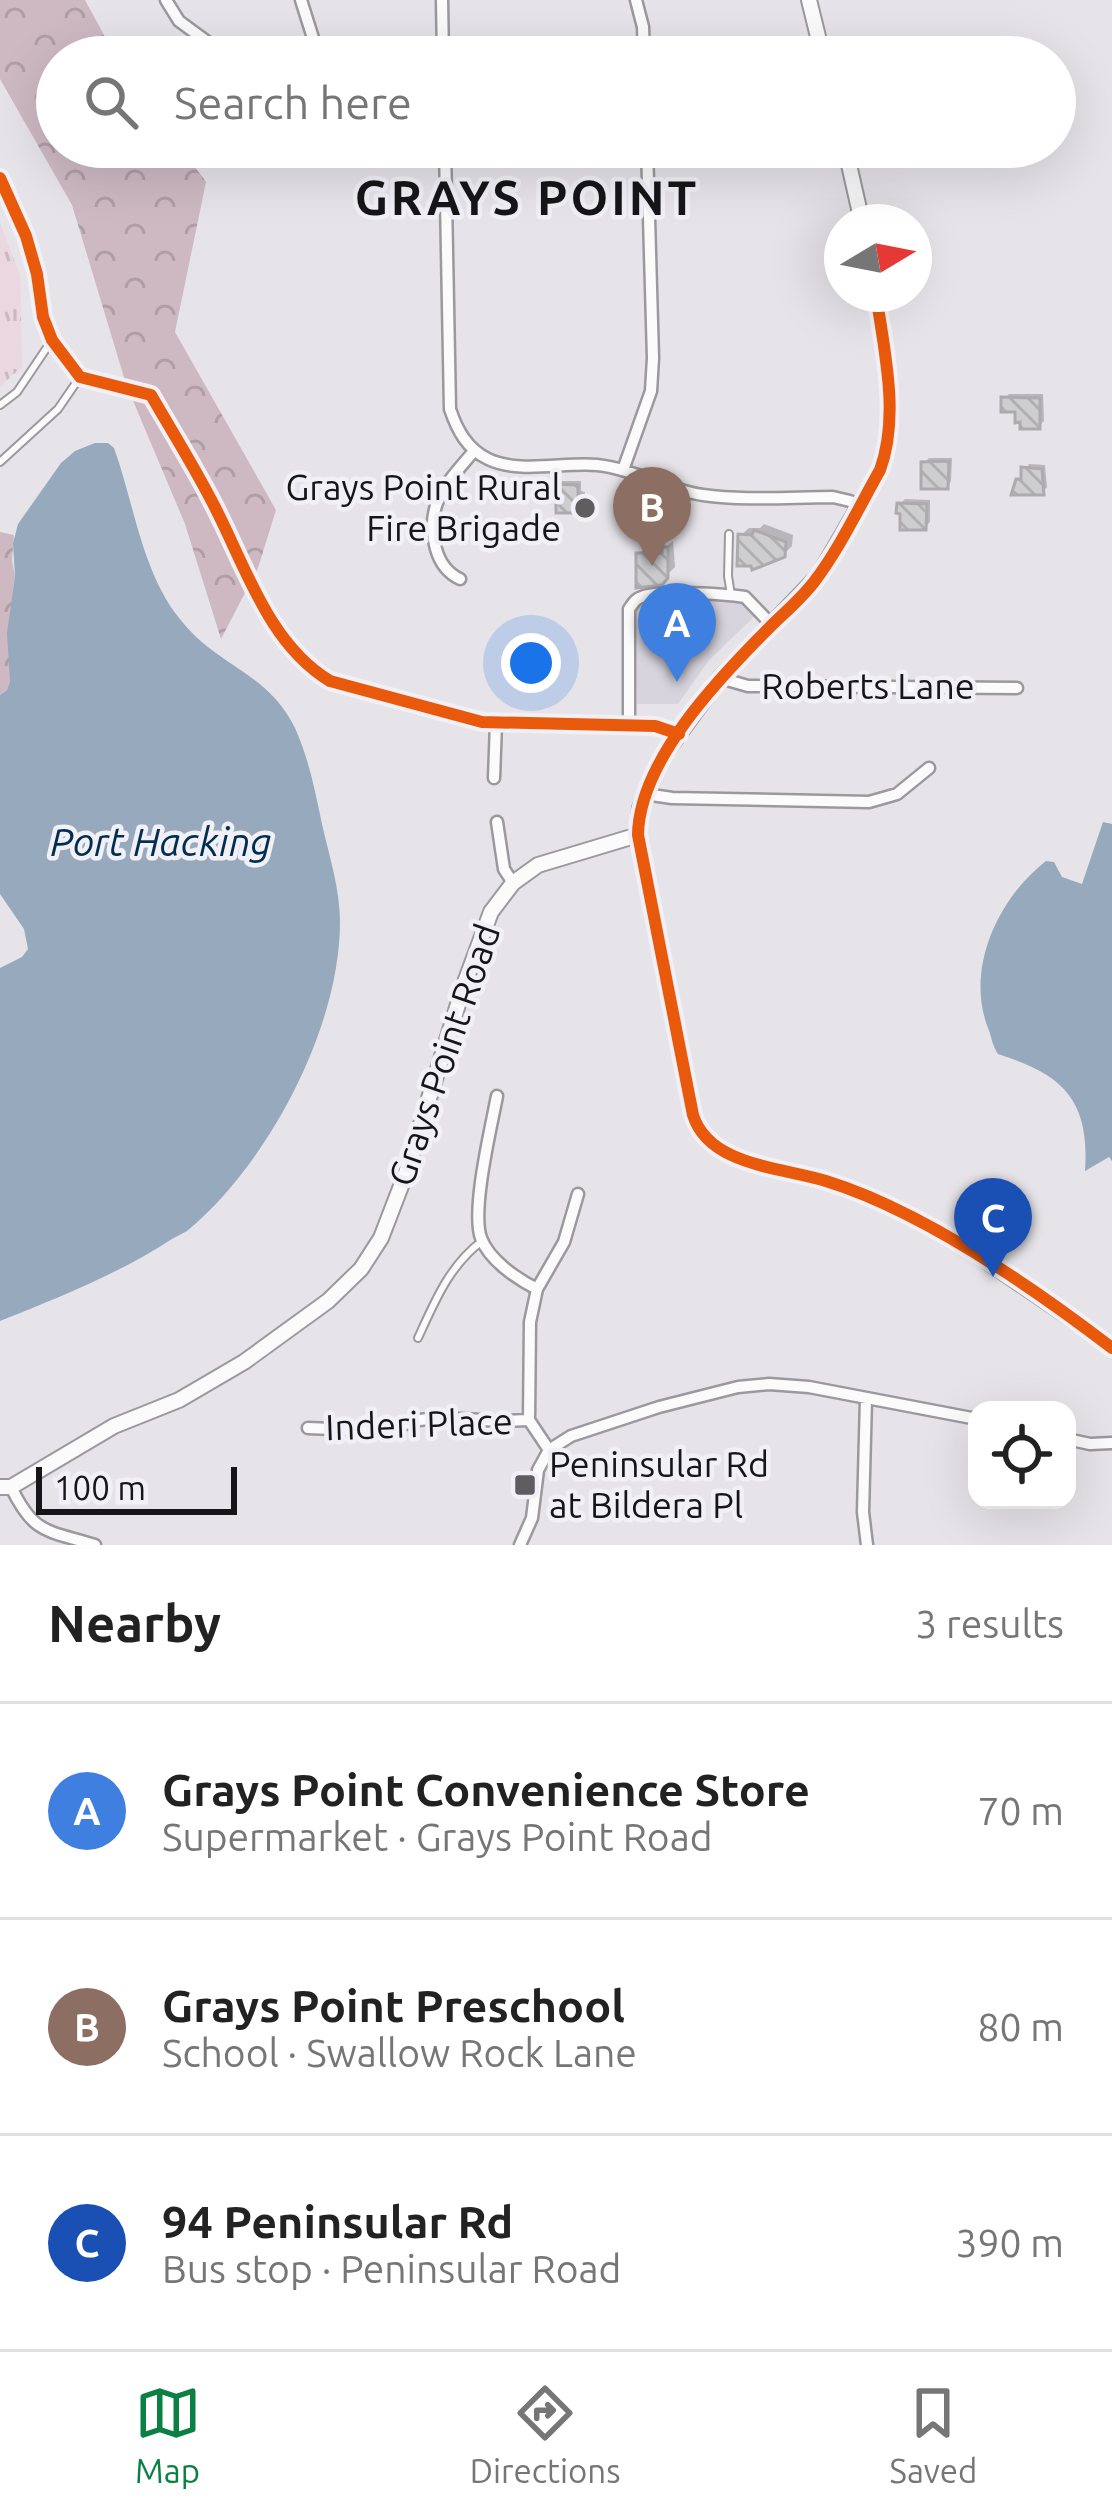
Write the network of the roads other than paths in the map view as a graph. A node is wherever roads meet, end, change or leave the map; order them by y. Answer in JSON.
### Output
{"nodes":[{"id":1,"x":166,"y":0,"type":"edge"},
{"id":2,"x":301,"y":0,"type":"edge"},
{"id":3,"x":442,"y":0,"type":"edge"},
{"id":4,"x":637,"y":0,"type":"edge"},
{"id":5,"x":809,"y":0,"type":"edge"},
{"id":6,"x":199,"y":36,"type":"edge"},
{"id":7,"x":312,"y":36,"type":"edge"},
{"id":8,"x":443,"y":36,"type":"edge"},
{"id":9,"x":643,"y":36,"type":"edge"},
{"id":10,"x":818,"y":36,"type":"edge"},
{"id":11,"x":445,"y":168,"type":"edge"},
{"id":12,"x":648,"y":168,"type":"edge"},
{"id":13,"x":849,"y":168,"type":"edge"},
{"id":14,"x":0,"y":178,"type":"edge"},
{"id":15,"x":858,"y":204,"type":"edge"},
{"id":16,"x":878,"y":312,"type":"edge"},
{"id":17,"x":52,"y":340,"type":"junction"},
{"id":18,"x":80,"y":377,"type":"junction"},
{"id":19,"x":0,"y":405,"type":"edge"},
{"id":20,"x":474,"y":451,"type":"junction"},
{"id":21,"x":0,"y":462,"type":"edge"},
{"id":22,"x":623,"y":470,"type":"junction"},
{"id":23,"x":859,"y":507,"type":"junction"},
{"id":24,"x":729,"y":534,"type":"dead end"},
{"id":25,"x":460,"y":579,"type":"dead end"},
{"id":26,"x":731,"y":596,"type":"junction"},
{"id":27,"x":772,"y":625,"type":"junction"},
{"id":28,"x":720,"y":678,"type":"junction"},
{"id":29,"x":1017,"y":688,"type":"dead end"},
{"id":30,"x":496,"y":723,"type":"junction"},
{"id":31,"x":629,"y":725,"type":"junction"},
{"id":32,"x":679,"y":734,"type":"junction"},
{"id":33,"x":929,"y":767,"type":"dead end"},
{"id":34,"x":494,"y":778,"type":"dead end"},
{"id":35,"x":645,"y":794,"type":"junction"},
{"id":36,"x":497,"y":822,"type":"dead end"},
{"id":37,"x":638,"y":835,"type":"junction"},
{"id":38,"x":513,"y":883,"type":"junction"},
{"id":39,"x":497,"y":1096,"type":"dead end"},
{"id":40,"x":578,"y":1194,"type":"dead end"},
{"id":41,"x":482,"y":1241,"type":"junction"},
{"id":42,"x":537,"y":1289,"type":"junction"},
{"id":43,"x":418,"y":1338,"type":"dead end"},
{"id":44,"x":1112,"y":1348,"type":"edge"},
{"id":45,"x":866,"y":1399,"type":"junction"},
{"id":46,"x":968,"y":1417,"type":"edge"},
{"id":47,"x":530,"y":1420,"type":"junction"},
{"id":48,"x":308,"y":1428,"type":"dead end"},
{"id":49,"x":1076,"y":1441,"type":"edge"},
{"id":50,"x":1112,"y":1443,"type":"edge"},
{"id":51,"x":549,"y":1450,"type":"junction"},
{"id":52,"x":5,"y":1487,"type":"edge"},
{"id":53,"x":94,"y":1545,"type":"edge"},
{"id":54,"x":520,"y":1545,"type":"edge"},
{"id":55,"x":867,"y":1545,"type":"edge"}],
"edges":[{"from":1,"to":6,"type":"street"},
{"from":2,"to":7,"type":"street"},
{"from":3,"to":8,"type":"street"},
{"from":4,"to":9,"type":"street"},
{"from":5,"to":10,"type":"street"},
{"from":11,"to":20,"type":"street"},
{"from":12,"to":22,"type":"street"},
{"from":13,"to":15,"type":"street"},
{"from":14,"to":17,"type":"street"},
{"from":16,"to":23,"type":"street"},
{"from":17,"to":18,"type":"street"},
{"from":17,"to":19,"type":"lane"},
{"from":18,"to":21,"type":"lane"},
{"from":18,"to":30,"type":"street"},
{"from":20,"to":22,"type":"street"},
{"from":20,"to":25,"type":"street"},
{"from":22,"to":23,"type":"street"},
{"from":23,"to":27,"type":"street"},
{"from":24,"to":26,"type":"lane"},
{"from":26,"to":27,"type":"street"},
{"from":26,"to":31,"type":"street"},
{"from":27,"to":28,"type":"street"},
{"from":28,"to":29,"type":"street","name":"Roberts Lane"},
{"from":28,"to":32,"type":"street"},
{"from":30,"to":31,"type":"street"},
{"from":30,"to":34,"type":"street"},
{"from":31,"to":32,"type":"street"},
{"from":32,"to":35,"type":"street"},
{"from":33,"to":35,"type":"street"},
{"from":35,"to":37,"type":"street"},
{"from":36,"to":38,"type":"street"},
{"from":37,"to":38,"type":"street","name":"Grays Point Road"},
{"from":37,"to":44,"type":"street"},
{"from":38,"to":52,"type":"street","name":"Grays Point Road"},
{"from":39,"to":41,"type":"street"},
{"from":40,"to":42,"type":"street"},
{"from":41,"to":42,"type":"street"},
{"from":41,"to":43,"type":"lane"},
{"from":42,"to":47,"type":"street"},
{"from":45,"to":46,"type":"street"},
{"from":45,"to":51,"type":"street"},
{"from":45,"to":55,"type":"street"},
{"from":47,"to":48,"type":"street","name":"Inderi Place"},
{"from":47,"to":51,"type":"street"},
{"from":49,"to":50,"type":"street"},
{"from":51,"to":54,"type":"street"},
{"from":52,"to":53,"type":"street"}]}
